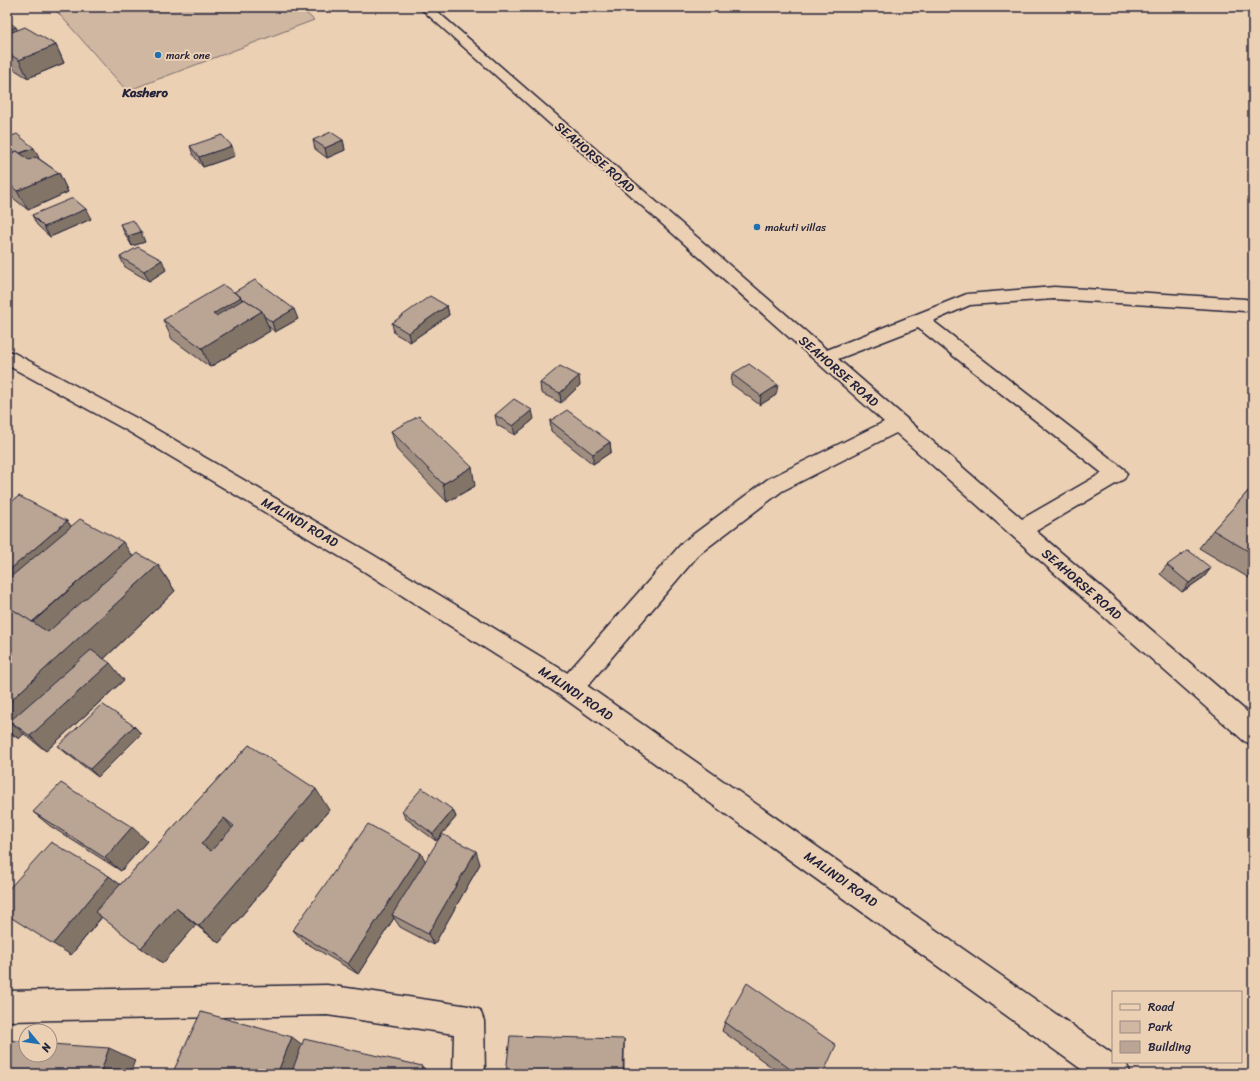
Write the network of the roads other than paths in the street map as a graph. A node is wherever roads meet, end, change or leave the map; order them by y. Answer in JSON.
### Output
{"nodes":[{"id":1,"x":425,"y":7,"type":"edge"},
{"id":2,"x":1245,"y":305,"type":"dead end"},
{"id":3,"x":920,"y":320,"type":"junction"},
{"id":4,"x":7,"y":357,"type":"edge"},
{"id":5,"x":824,"y":358,"type":"junction"},
{"id":6,"x":898,"y":423,"type":"junction"},
{"id":7,"x":1020,"y":530,"type":"junction"},
{"id":8,"x":570,"y":688,"type":"junction"},
{"id":9,"x":1253,"y":733,"type":"edge"},
{"id":10,"x":7,"y":1006,"type":"edge"},
{"id":11,"x":469,"y":1074,"type":"edge"},
{"id":12,"x":1115,"y":1074,"type":"edge"}],
"edges":[{"from":1,"to":5,"type":"main road","name":"SEAHORSE ROAD"},
{"from":2,"to":3,"type":"main road"},
{"from":3,"to":5,"type":"main road"},
{"from":3,"to":7,"type":"main road"},
{"from":4,"to":8,"type":"main road","name":"MALINDI ROAD"},
{"from":5,"to":6,"type":"main road","name":"SEAHORSE ROAD"},
{"from":6,"to":7,"type":"main road","name":"SEAHORSE ROAD"},
{"from":6,"to":8,"type":"main road"},
{"from":7,"to":9,"type":"main road","name":"SEAHORSE ROAD"},
{"from":8,"to":12,"type":"main road","name":"MALINDI ROAD"},
{"from":10,"to":11,"type":"main road"}]}
